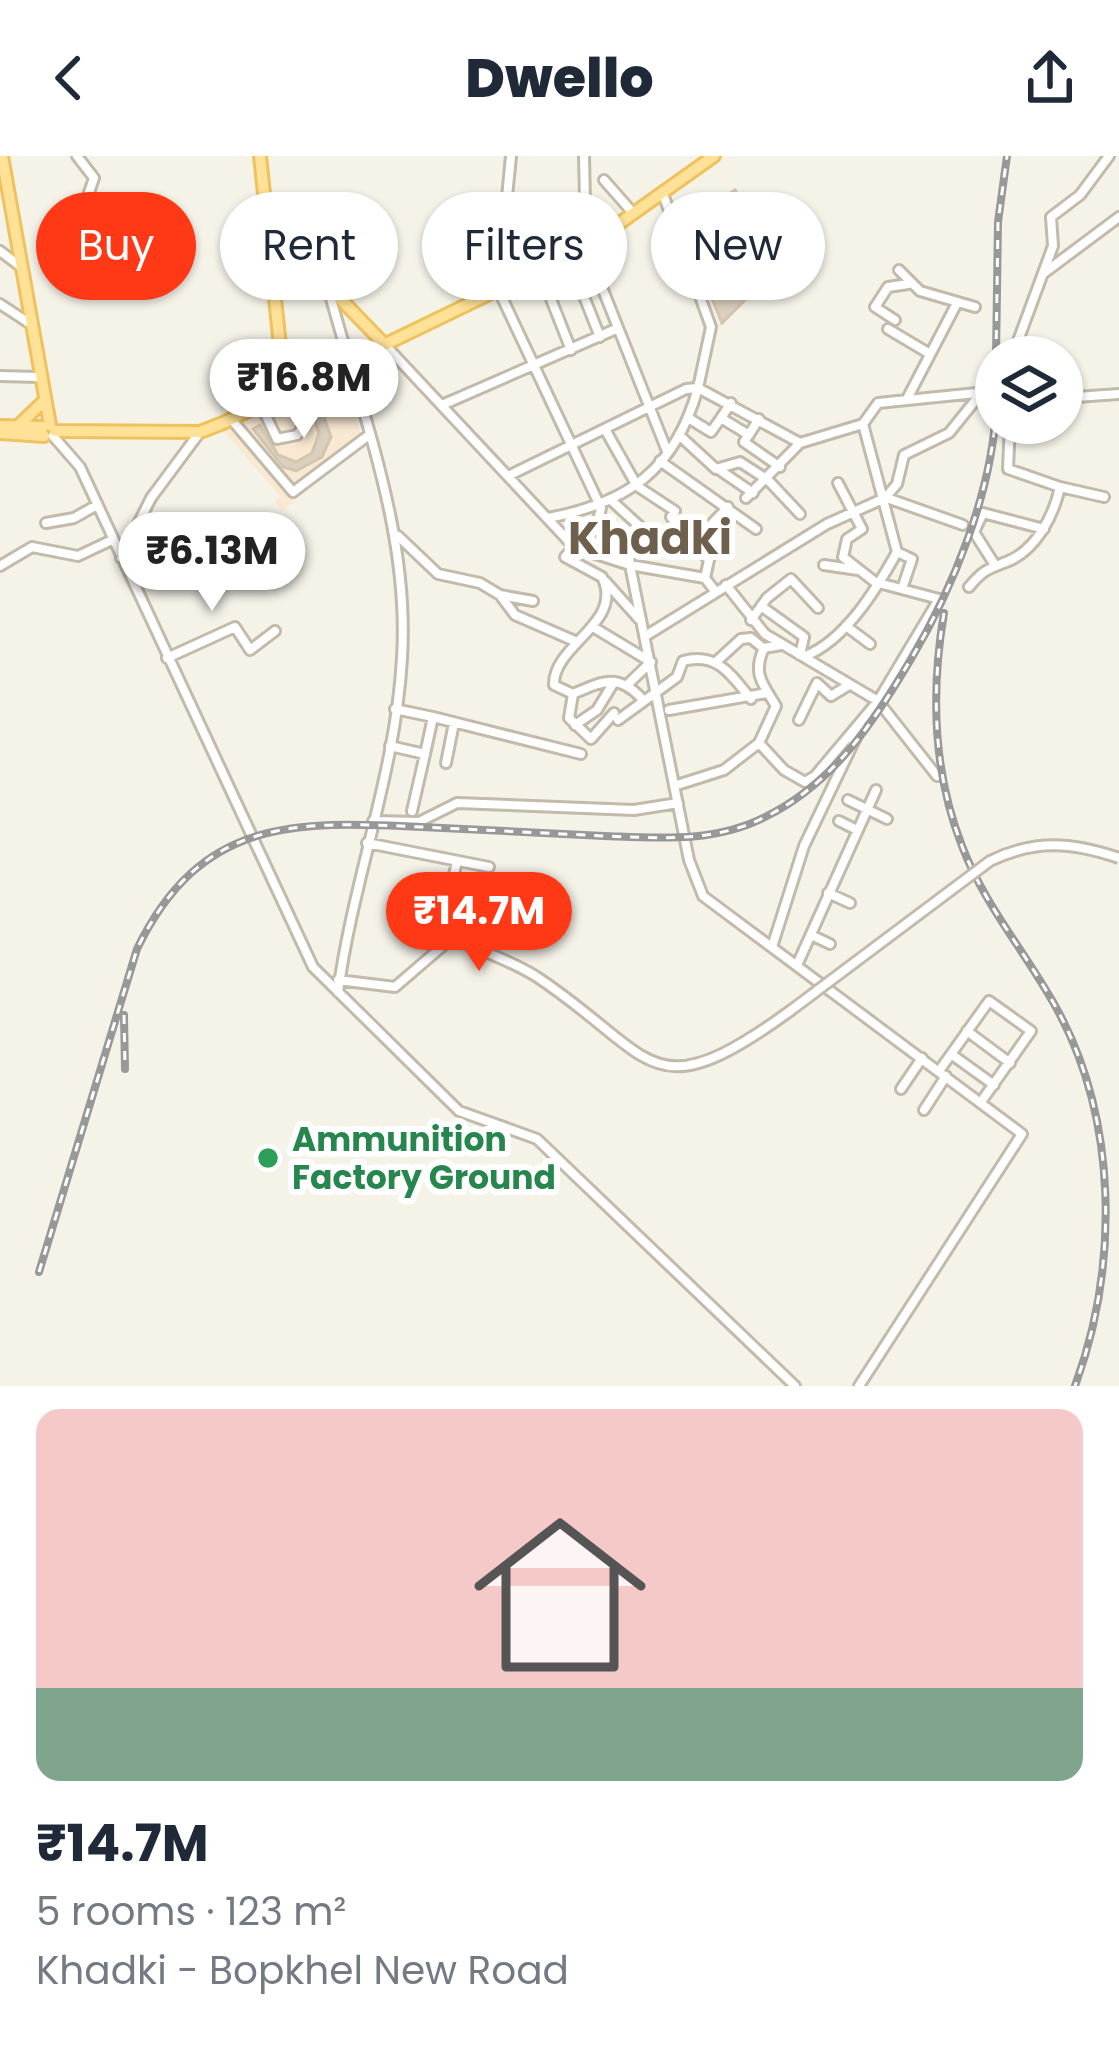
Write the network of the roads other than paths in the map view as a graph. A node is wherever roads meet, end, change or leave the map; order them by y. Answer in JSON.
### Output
{"nodes":[{"id":1,"x":2,"y":156,"type":"edge"},
{"id":2,"x":77,"y":156,"type":"edge"},
{"id":3,"x":260,"y":156,"type":"edge"},
{"id":4,"x":511,"y":156,"type":"edge"},
{"id":5,"x":584,"y":156,"type":"edge"},
{"id":6,"x":715,"y":156,"type":"edge"},
{"id":7,"x":1109,"y":156,"type":"edge"},
{"id":8,"x":604,"y":180,"type":"dead end"},
{"id":9,"x":89,"y":192,"type":"edge"},
{"id":10,"x":264,"y":192,"type":"edge"},
{"id":11,"x":507,"y":192,"type":"edge"},
{"id":12,"x":585,"y":192,"type":"edge"},
{"id":13,"x":666,"y":192,"type":"edge"},
{"id":14,"x":0,"y":200,"type":"edge"},
{"id":15,"x":651,"y":202,"type":"edge"},
{"id":16,"x":10,"y":210,"type":"junction"},
{"id":17,"x":634,"y":214,"type":"junction"},
{"id":18,"x":1119,"y":217,"type":"edge"},
{"id":19,"x":627,"y":219,"type":"edge"},
{"id":20,"x":0,"y":251,"type":"edge"},
{"id":21,"x":20,"y":266,"type":"junction"},
{"id":22,"x":899,"y":270,"type":"dead end"},
{"id":23,"x":1044,"y":273,"type":"junction"},
{"id":24,"x":910,"y":284,"type":"junction"},
{"id":25,"x":277,"y":300,"type":"edge"},
{"id":26,"x":332,"y":300,"type":"edge"},
{"id":27,"x":342,"y":300,"type":"edge"},
{"id":28,"x":475,"y":300,"type":"edge"},
{"id":29,"x":502,"y":300,"type":"edge"},
{"id":30,"x":552,"y":300,"type":"edge"},
{"id":31,"x":585,"y":300,"type":"edge"},
{"id":32,"x":605,"y":300,"type":"edge"},
{"id":33,"x":701,"y":300,"type":"edge"},
{"id":34,"x":957,"y":303,"type":"junction"},
{"id":35,"x":0,"y":304,"type":"edge"},
{"id":36,"x":975,"y":308,"type":"dead end"},
{"id":37,"x":29,"y":323,"type":"junction"},
{"id":38,"x":616,"y":329,"type":"junction"},
{"id":39,"x":1020,"y":336,"type":"edge"},
{"id":40,"x":600,"y":337,"type":"junction"},
{"id":41,"x":385,"y":345,"type":"junction"},
{"id":42,"x":572,"y":350,"type":"junction"},
{"id":43,"x":930,"y":354,"type":"junction"},
{"id":44,"x":348,"y":363,"type":"junction"},
{"id":45,"x":532,"y":367,"type":"junction"},
{"id":46,"x":0,"y":376,"type":"edge"},
{"id":47,"x":38,"y":377,"type":"junction"},
{"id":48,"x":698,"y":388,"type":"junction"},
{"id":49,"x":289,"y":391,"type":"junction"},
{"id":50,"x":975,"y":391,"type":"edge"},
{"id":51,"x":1119,"y":394,"type":"edge"},
{"id":52,"x":908,"y":397,"type":"junction"},
{"id":53,"x":1083,"y":397,"type":"edge"},
{"id":54,"x":975,"y":401,"type":"edge"},
{"id":55,"x":731,"y":403,"type":"junction"},
{"id":56,"x":45,"y":405,"type":"junction"},
{"id":57,"x":261,"y":405,"type":"junction"},
{"id":58,"x":442,"y":405,"type":"junction"},
{"id":59,"x":648,"y":407,"type":"junction"},
{"id":60,"x":721,"y":418,"type":"junction"},
{"id":61,"x":759,"y":418,"type":"junction"},
{"id":62,"x":231,"y":419,"type":"junction"},
{"id":63,"x":690,"y":419,"type":"junction"},
{"id":64,"x":863,"y":424,"type":"junction"},
{"id":65,"x":18,"y":426,"type":"junction"},
{"id":66,"x":0,"y":429,"type":"edge"},
{"id":67,"x":50,"y":430,"type":"junction"},
{"id":68,"x":605,"y":430,"type":"junction"},
{"id":69,"x":200,"y":431,"type":"junction"},
{"id":70,"x":369,"y":435,"type":"junction"},
{"id":71,"x":679,"y":435,"type":"junction"},
{"id":72,"x":749,"y":435,"type":"junction"},
{"id":73,"x":800,"y":442,"type":"junction"},
{"id":74,"x":1009,"y":444,"type":"edge"},
{"id":75,"x":572,"y":448,"type":"junction"},
{"id":76,"x":668,"y":452,"type":"junction"},
{"id":77,"x":660,"y":461,"type":"junction"},
{"id":78,"x":780,"y":467,"type":"junction"},
{"id":79,"x":722,"y":471,"type":"junction"},
{"id":80,"x":510,"y":475,"type":"junction"},
{"id":81,"x":768,"y":480,"type":"junction"},
{"id":82,"x":838,"y":483,"type":"dead end"},
{"id":83,"x":637,"y":486,"type":"junction"},
{"id":84,"x":1060,"y":487,"type":"junction"},
{"id":85,"x":1104,"y":497,"type":"dead end"},
{"id":86,"x":885,"y":498,"type":"junction"},
{"id":87,"x":612,"y":502,"type":"junction"},
{"id":88,"x":97,"y":505,"type":"junction"},
{"id":89,"x":728,"y":507,"type":"junction"},
{"id":90,"x":601,"y":508,"type":"junction"},
{"id":91,"x":858,"y":512,"type":"junction"},
{"id":92,"x":800,"y":514,"type":"dead end"},
{"id":93,"x":547,"y":518,"type":"junction"},
{"id":94,"x":46,"y":523,"type":"dead end"},
{"id":95,"x":963,"y":525,"type":"dead end"},
{"id":96,"x":756,"y":529,"type":"dead end"},
{"id":97,"x":1044,"y":529,"type":"junction"},
{"id":98,"x":135,"y":530,"type":"junction"},
{"id":99,"x":705,"y":531,"type":"dead end"},
{"id":100,"x":398,"y":536,"type":"junction"},
{"id":101,"x":692,"y":537,"type":"junction"},
{"id":102,"x":112,"y":540,"type":"junction"},
{"id":103,"x":187,"y":540,"type":"dead end"},
{"id":104,"x":574,"y":547,"type":"junction"},
{"id":105,"x":897,"y":552,"type":"junction"},
{"id":106,"x":121,"y":560,"type":"junction"},
{"id":107,"x":993,"y":562,"type":"junction"},
{"id":108,"x":630,"y":565,"type":"junction"},
{"id":109,"x":824,"y":565,"type":"dead end"},
{"id":110,"x":0,"y":566,"type":"edge"},
{"id":111,"x":860,"y":570,"type":"junction"},
{"id":112,"x":705,"y":578,"type":"junction"},
{"id":113,"x":604,"y":580,"type":"junction"},
{"id":114,"x":875,"y":582,"type":"junction"},
{"id":115,"x":726,"y":585,"type":"junction"},
{"id":116,"x":969,"y":586,"type":"dead end"},
{"id":117,"x":902,"y":589,"type":"junction"},
{"id":118,"x":715,"y":591,"type":"junction"},
{"id":119,"x":500,"y":595,"type":"junction"},
{"id":120,"x":532,"y":601,"type":"dead end"},
{"id":121,"x":761,"y":606,"type":"junction"},
{"id":122,"x":818,"y":608,"type":"dead end"},
{"id":123,"x":752,"y":620,"type":"junction"},
{"id":124,"x":643,"y":622,"type":"junction"},
{"id":125,"x":846,"y":626,"type":"junction"},
{"id":126,"x":593,"y":627,"type":"junction"},
{"id":127,"x":275,"y":631,"type":"dead end"},
{"id":128,"x":646,"y":636,"type":"junction"},
{"id":129,"x":578,"y":642,"type":"junction"},
{"id":130,"x":870,"y":644,"type":"dead end"},
{"id":131,"x":783,"y":645,"type":"junction"},
{"id":132,"x":764,"y":648,"type":"junction"},
{"id":133,"x":802,"y":656,"type":"junction"},
{"id":134,"x":167,"y":658,"type":"junction"},
{"id":135,"x":717,"y":661,"type":"junction"},
{"id":136,"x":651,"y":662,"type":"junction"},
{"id":137,"x":615,"y":681,"type":"junction"},
{"id":138,"x":627,"y":685,"type":"junction"},
{"id":139,"x":850,"y":685,"type":"junction"},
{"id":140,"x":656,"y":691,"type":"junction"},
{"id":141,"x":768,"y":692,"type":"junction"},
{"id":142,"x":574,"y":694,"type":"junction"},
{"id":143,"x":642,"y":699,"type":"junction"},
{"id":144,"x":752,"y":699,"type":"junction"},
{"id":145,"x":878,"y":701,"type":"junction"},
{"id":146,"x":395,"y":710,"type":"junction"},
{"id":147,"x":669,"y":710,"type":"dead end"},
{"id":148,"x":433,"y":717,"type":"junction"},
{"id":149,"x":799,"y":720,"type":"dead end"},
{"id":150,"x":863,"y":722,"type":"junction"},
{"id":151,"x":454,"y":723,"type":"junction"},
{"id":152,"x":575,"y":725,"type":"junction"},
{"id":153,"x":759,"y":742,"type":"junction"},
{"id":154,"x":390,"y":746,"type":"junction"},
{"id":155,"x":425,"y":754,"type":"junction"},
{"id":156,"x":581,"y":754,"type":"dead end"},
{"id":157,"x":446,"y":763,"type":"dead end"},
{"id":158,"x":937,"y":776,"type":"dead end"},
{"id":159,"x":674,"y":786,"type":"junction"},
{"id":160,"x":876,"y":790,"type":"dead end"},
{"id":161,"x":848,"y":800,"type":"dead end"},
{"id":162,"x":678,"y":803,"type":"junction"},
{"id":163,"x":867,"y":809,"type":"junction"},
{"id":164,"x":412,"y":811,"type":"dead end"},
{"id":165,"x":887,"y":819,"type":"dead end"},
{"id":166,"x":372,"y":821,"type":"junction"},
{"id":167,"x":838,"y":821,"type":"dead end"},
{"id":168,"x":857,"y":830,"type":"junction"},
{"id":169,"x":367,"y":843,"type":"junction"},
{"id":170,"x":1119,"y":858,"type":"edge"},
{"id":171,"x":458,"y":861,"type":"junction"},
{"id":172,"x":489,"y":867,"type":"dead end"},
{"id":173,"x":478,"y":890,"type":"dead end"},
{"id":174,"x":828,"y":893,"type":"junction"},
{"id":175,"x":850,"y":903,"type":"dead end"},
{"id":176,"x":811,"y":935,"type":"junction"},
{"id":177,"x":830,"y":944,"type":"dead end"},
{"id":178,"x":772,"y":947,"type":"junction"},
{"id":179,"x":797,"y":965,"type":"junction"},
{"id":180,"x":325,"y":979,"type":"junction"},
{"id":181,"x":339,"y":980,"type":"junction"},
{"id":182,"x":338,"y":993,"type":"junction"},
{"id":183,"x":967,"y":1031,"type":"junction"},
{"id":184,"x":951,"y":1054,"type":"junction"},
{"id":185,"x":922,"y":1058,"type":"junction"},
{"id":186,"x":1010,"y":1063,"type":"junction"},
{"id":187,"x":942,"y":1073,"type":"junction"},
{"id":188,"x":994,"y":1085,"type":"junction"},
{"id":189,"x":901,"y":1089,"type":"dead end"},
{"id":190,"x":981,"y":1102,"type":"junction"},
{"id":191,"x":924,"y":1109,"type":"dead end"},
{"id":192,"x":795,"y":1386,"type":"edge"},
{"id":193,"x":859,"y":1386,"type":"edge"}],
"edges":[{"from":1,"to":16,"type":"main road"},
{"from":2,"to":9,"type":"street"},
{"from":3,"to":10,"type":"main road"},
{"from":4,"to":11,"type":"street"},
{"from":5,"to":12,"type":"street"},
{"from":6,"to":13,"type":"main road"},
{"from":7,"to":23,"type":"street"},
{"from":8,"to":17,"type":"street"},
{"from":14,"to":16,"type":"street"},
{"from":15,"to":17,"type":"main road"},
{"from":16,"to":21,"type":"main road"},
{"from":17,"to":19,"type":"main road"},
{"from":18,"to":23,"type":"street"},
{"from":20,"to":21,"type":"street"},
{"from":21,"to":37,"type":"main road"},
{"from":22,"to":24,"type":"street"},
{"from":23,"to":39,"type":"street"},
{"from":24,"to":34,"type":"street"},
{"from":24,"to":43,"type":"street"},
{"from":25,"to":49,"type":"main road"},
{"from":26,"to":44,"type":"street"},
{"from":27,"to":41,"type":"main road"},
{"from":28,"to":41,"type":"main road"},
{"from":29,"to":45,"type":"street"},
{"from":30,"to":42,"type":"street"},
{"from":31,"to":40,"type":"street"},
{"from":32,"to":38,"type":"street"},
{"from":33,"to":48,"type":"street"},
{"from":34,"to":36,"type":"street"},
{"from":34,"to":43,"type":"street"},
{"from":35,"to":37,"type":"street"},
{"from":37,"to":47,"type":"main road"},
{"from":38,"to":40,"type":"street"},
{"from":38,"to":59,"type":"street"},
{"from":40,"to":42,"type":"street"},
{"from":41,"to":44,"type":"main road"},
{"from":41,"to":58,"type":"street"},
{"from":42,"to":45,"type":"street"},
{"from":43,"to":52,"type":"street"},
{"from":44,"to":49,"type":"main road"},
{"from":44,"to":70,"type":"street"},
{"from":45,"to":58,"type":"street"},
{"from":45,"to":75,"type":"street"},
{"from":46,"to":47,"type":"street"},
{"from":47,"to":56,"type":"main road"},
{"from":48,"to":55,"type":"street"},
{"from":48,"to":59,"type":"street"},
{"from":48,"to":63,"type":"street"},
{"from":49,"to":57,"type":"main road"},
{"from":49,"to":57,"type":"street"},
{"from":50,"to":52,"type":"street"},
{"from":51,"to":53,"type":"street"},
{"from":52,"to":64,"type":"street"},
{"from":54,"to":86,"type":"street"},
{"from":55,"to":60,"type":"street"},
{"from":55,"to":61,"type":"street"},
{"from":56,"to":65,"type":"main road"},
{"from":56,"to":67,"type":"main road"},
{"from":57,"to":62,"type":"main road"},
{"from":58,"to":80,"type":"street"},
{"from":59,"to":68,"type":"street"},
{"from":59,"to":76,"type":"street"},
{"from":60,"to":63,"type":"street"},
{"from":60,"to":72,"type":"street"},
{"from":61,"to":72,"type":"street"},
{"from":61,"to":73,"type":"street"},
{"from":62,"to":69,"type":"main road"},
{"from":62,"to":70,"type":"street"},
{"from":63,"to":71,"type":"street"},
{"from":64,"to":73,"type":"street"},
{"from":64,"to":86,"type":"street"},
{"from":65,"to":66,"type":"main road"},
{"from":65,"to":67,"type":"main road"},
{"from":66,"to":67,"type":"main road"},
{"from":67,"to":69,"type":"main road"},
{"from":67,"to":88,"type":"street"},
{"from":68,"to":75,"type":"street"},
{"from":68,"to":83,"type":"street"},
{"from":69,"to":98,"type":"street"},
{"from":70,"to":100,"type":"street"},
{"from":71,"to":76,"type":"street"},
{"from":71,"to":79,"type":"street"},
{"from":72,"to":78,"type":"street"},
{"from":73,"to":78,"type":"street"},
{"from":74,"to":84,"type":"street"},
{"from":75,"to":80,"type":"street"},
{"from":75,"to":90,"type":"street"},
{"from":76,"to":77,"type":"street"},
{"from":77,"to":83,"type":"street"},
{"from":77,"to":89,"type":"street"},
{"from":78,"to":81,"type":"street"},
{"from":79,"to":81,"type":"street"},
{"from":79,"to":81,"type":"street"},
{"from":80,"to":93,"type":"street"},
{"from":81,"to":92,"type":"street"},
{"from":82,"to":91,"type":"street"},
{"from":83,"to":87,"type":"street"},
{"from":83,"to":101,"type":"street"},
{"from":84,"to":85,"type":"street"},
{"from":84,"to":97,"type":"street"},
{"from":86,"to":91,"type":"street"},
{"from":86,"to":95,"type":"street"},
{"from":86,"to":105,"type":"street"},
{"from":87,"to":90,"type":"street"},
{"from":87,"to":101,"type":"street"},
{"from":88,"to":94,"type":"street"},
{"from":88,"to":102,"type":"street"},
{"from":89,"to":96,"type":"street"},
{"from":89,"to":99,"type":"street"},
{"from":90,"to":93,"type":"street"},
{"from":90,"to":108,"type":"street"},
{"from":91,"to":111,"type":"street"},
{"from":91,"to":115,"type":"street"},
{"from":93,"to":104,"type":"street"},
{"from":97,"to":107,"type":"street"},
{"from":97,"to":107,"type":"street"},
{"from":98,"to":103,"type":"street"},
{"from":98,"to":106,"type":"street"},
{"from":100,"to":119,"type":"street"},
{"from":100,"to":146,"type":"street"},
{"from":101,"to":112,"type":"street"},
{"from":102,"to":106,"type":"street"},
{"from":102,"to":110,"type":"street"},
{"from":104,"to":108,"type":"street"},
{"from":104,"to":113,"type":"street"},
{"from":105,"to":114,"type":"street"},
{"from":105,"to":117,"type":"street"},
{"from":106,"to":134,"type":"street"},
{"from":107,"to":116,"type":"street"},
{"from":108,"to":112,"type":"street"},
{"from":108,"to":124,"type":"street"},
{"from":109,"to":111,"type":"street"},
{"from":111,"to":114,"type":"street"},
{"from":112,"to":118,"type":"street"},
{"from":113,"to":124,"type":"street"},
{"from":113,"to":126,"type":"street"},
{"from":114,"to":117,"type":"street"},
{"from":114,"to":125,"type":"street"},
{"from":115,"to":118,"type":"street"},
{"from":115,"to":123,"type":"street"},
{"from":117,"to":145,"type":"street"},
{"from":118,"to":128,"type":"street"},
{"from":119,"to":120,"type":"street"},
{"from":119,"to":129,"type":"street"},
{"from":121,"to":122,"type":"street"},
{"from":121,"to":123,"type":"street"},
{"from":121,"to":133,"type":"street"},
{"from":123,"to":131,"type":"street"},
{"from":124,"to":128,"type":"street"},
{"from":125,"to":130,"type":"street"},
{"from":125,"to":133,"type":"street"},
{"from":126,"to":129,"type":"street"},
{"from":126,"to":136,"type":"street"},
{"from":127,"to":134,"type":"street"},
{"from":128,"to":136,"type":"street"},
{"from":129,"to":142,"type":"street"},
{"from":131,"to":132,"type":"street"},
{"from":131,"to":133,"type":"street"},
{"from":132,"to":135,"type":"street"},
{"from":132,"to":141,"type":"street"},
{"from":133,"to":139,"type":"street"},
{"from":134,"to":180,"type":"street"},
{"from":135,"to":140,"type":"street"},
{"from":135,"to":144,"type":"street"},
{"from":136,"to":138,"type":"street"},
{"from":136,"to":140,"type":"street"},
{"from":137,"to":138,"type":"street"},
{"from":137,"to":142,"type":"street"},
{"from":137,"to":152,"type":"street"},
{"from":138,"to":143,"type":"street"},
{"from":139,"to":145,"type":"street"},
{"from":139,"to":149,"type":"street"},
{"from":140,"to":143,"type":"street"},
{"from":140,"to":159,"type":"street"},
{"from":141,"to":144,"type":"street"},
{"from":141,"to":153,"type":"street"},
{"from":142,"to":152,"type":"street"},
{"from":143,"to":152,"type":"street"},
{"from":144,"to":147,"type":"street"},
{"from":145,"to":150,"type":"street"},
{"from":145,"to":158,"type":"street"},
{"from":146,"to":148,"type":"street"},
{"from":146,"to":154,"type":"street"},
{"from":148,"to":151,"type":"street"},
{"from":148,"to":155,"type":"street"},
{"from":150,"to":153,"type":"street"},
{"from":150,"to":178,"type":"street"},
{"from":151,"to":156,"type":"street"},
{"from":151,"to":157,"type":"street"},
{"from":153,"to":159,"type":"street"},
{"from":154,"to":155,"type":"street"},
{"from":154,"to":166,"type":"street"},
{"from":155,"to":164,"type":"street"},
{"from":159,"to":162,"type":"street"},
{"from":160,"to":163,"type":"street"},
{"from":161,"to":163,"type":"street"},
{"from":162,"to":166,"type":"street"},
{"from":162,"to":178,"type":"street"},
{"from":163,"to":165,"type":"street"},
{"from":163,"to":168,"type":"street"},
{"from":166,"to":169,"type":"street"},
{"from":167,"to":168,"type":"street"},
{"from":168,"to":174,"type":"street"},
{"from":169,"to":171,"type":"street"},
{"from":169,"to":181,"type":"street"},
{"from":170,"to":181,"type":"street","bridge":true},
{"from":171,"to":172,"type":"street"},
{"from":171,"to":173,"type":"street"},
{"from":174,"to":175,"type":"street"},
{"from":174,"to":176,"type":"street"},
{"from":176,"to":177,"type":"street"},
{"from":176,"to":179,"type":"street"},
{"from":178,"to":179,"type":"street"},
{"from":179,"to":185,"type":"street"},
{"from":180,"to":181,"type":"street"},
{"from":180,"to":182,"type":"street"},
{"from":181,"to":182,"type":"street"},
{"from":182,"to":192,"type":"street"},
{"from":183,"to":184,"type":"street"},
{"from":183,"to":186,"type":"street"},
{"from":183,"to":186,"type":"street"},
{"from":184,"to":187,"type":"street"},
{"from":184,"to":188,"type":"street"},
{"from":185,"to":187,"type":"street"},
{"from":185,"to":189,"type":"street"},
{"from":186,"to":188,"type":"street"},
{"from":187,"to":190,"type":"street"},
{"from":187,"to":191,"type":"street"},
{"from":188,"to":190,"type":"street"},
{"from":190,"to":193,"type":"street"}]}
